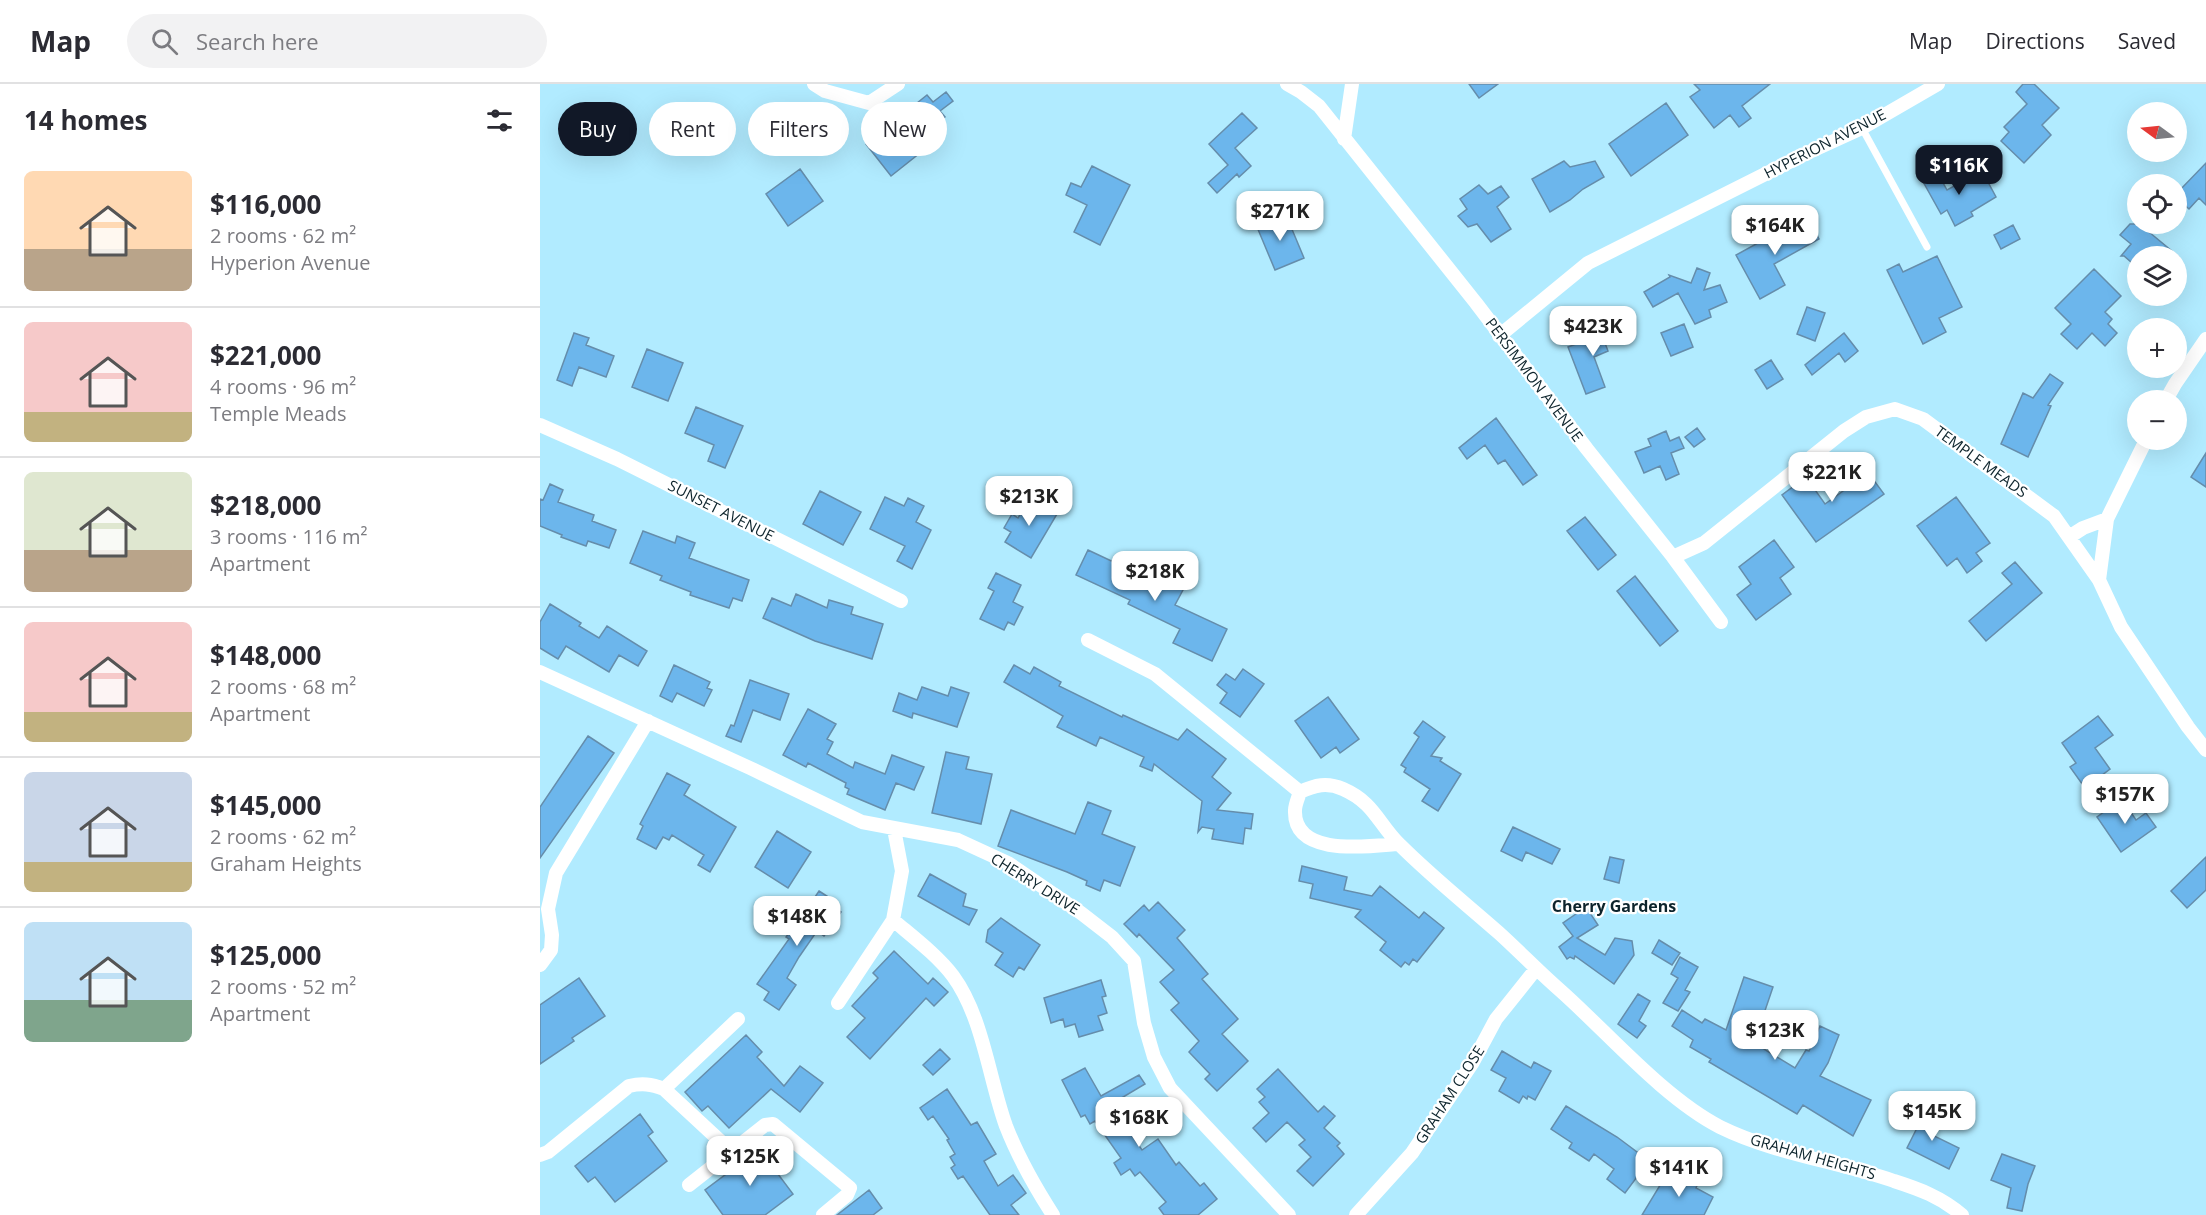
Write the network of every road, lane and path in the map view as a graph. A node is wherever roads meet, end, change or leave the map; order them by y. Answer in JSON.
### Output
{"nodes":[{"id":1,"x":814,"y":84,"type":"edge"},
{"id":2,"x":898,"y":84,"type":"edge"},
{"id":3,"x":1287,"y":84,"type":"edge"},
{"id":4,"x":1352,"y":84,"type":"edge"},
{"id":5,"x":1938,"y":84,"type":"edge"},
{"id":6,"x":1862,"y":128,"type":"junction"},
{"id":7,"x":1344,"y":139,"type":"junction"},
{"id":8,"x":1927,"y":246,"type":"dead end"},
{"id":9,"x":1499,"y":336,"type":"junction"},
{"id":10,"x":2206,"y":339,"type":"edge"},
{"id":11,"x":2172,"y":390,"type":"edge"},
{"id":12,"x":540,"y":424,"type":"edge"},
{"id":13,"x":2141,"y":450,"type":"edge"},
{"id":14,"x":2107,"y":519,"type":"junction"},
{"id":15,"x":2069,"y":537,"type":"junction"},
{"id":16,"x":1673,"y":557,"type":"junction"},
{"id":17,"x":2099,"y":580,"type":"junction"},
{"id":18,"x":901,"y":601,"type":"dead end"},
{"id":19,"x":1721,"y":622,"type":"dead end"},
{"id":20,"x":1088,"y":640,"type":"dead end"},
{"id":21,"x":540,"y":672,"type":"edge"},
{"id":22,"x":648,"y":721,"type":"junction"},
{"id":23,"x":2206,"y":750,"type":"edge"},
{"id":24,"x":1300,"y":792,"type":"junction"},
{"id":25,"x":894,"y":829,"type":"junction"},
{"id":26,"x":1398,"y":844,"type":"junction"},
{"id":27,"x":893,"y":920,"type":"junction"},
{"id":28,"x":540,"y":965,"type":"edge"},
{"id":29,"x":1536,"y":969,"type":"junction"},
{"id":30,"x":838,"y":1003,"type":"dead end"},
{"id":31,"x":738,"y":1019,"type":"dead end"},
{"id":32,"x":664,"y":1089,"type":"junction"},
{"id":33,"x":732,"y":1152,"type":"junction"},
{"id":34,"x":540,"y":1155,"type":"edge"},
{"id":35,"x":689,"y":1185,"type":"dead end"},
{"id":36,"x":823,"y":1215,"type":"edge"},
{"id":37,"x":1053,"y":1215,"type":"edge"},
{"id":38,"x":1289,"y":1215,"type":"edge"},
{"id":39,"x":1356,"y":1215,"type":"edge"},
{"id":40,"x":1962,"y":1215,"type":"edge"}],
"edges":[{"from":1,"to":2,"type":"street"},
{"from":3,"to":7,"type":"street","name":"PERSIMMON AVENUE"},
{"from":4,"to":7,"type":"street"},
{"from":5,"to":6,"type":"street","name":"HYPERION AVENUE"},
{"from":6,"to":8,"type":"lane"},
{"from":6,"to":9,"type":"street","name":"HYPERION AVENUE"},
{"from":7,"to":9,"type":"street","name":"PERSIMMON AVENUE"},
{"from":9,"to":16,"type":"street","name":"PERSIMMON AVENUE"},
{"from":10,"to":11,"type":"street"},
{"from":12,"to":18,"type":"street","name":"SUNSET AVENUE"},
{"from":13,"to":14,"type":"street"},
{"from":14,"to":15,"type":"street"},
{"from":14,"to":17,"type":"street"},
{"from":15,"to":16,"type":"street","name":"TEMPLE MEADS"},
{"from":15,"to":17,"type":"street","name":"TEMPLE MEADS"},
{"from":16,"to":19,"type":"street","name":"PERSIMMON AVENUE"},
{"from":17,"to":23,"type":"street","name":"TEMPLE MEADS"},
{"from":20,"to":24,"type":"street"},
{"from":21,"to":22,"type":"street","name":"CHERRY DRIVE"},
{"from":22,"to":25,"type":"street","name":"CHERRY DRIVE"},
{"from":22,"to":28,"type":"street"},
{"from":24,"to":26,"type":"street","name":"GRAHAM HEIGHTS"},
{"from":24,"to":26,"type":"street"},
{"from":25,"to":27,"type":"street"},
{"from":25,"to":38,"type":"street","name":"CHERRY DRIVE"},
{"from":26,"to":29,"type":"street","name":"GRAHAM HEIGHTS"},
{"from":27,"to":30,"type":"street"},
{"from":27,"to":37,"type":"street"},
{"from":29,"to":39,"type":"street","name":"GRAHAM CLOSE"},
{"from":29,"to":40,"type":"street","name":"GRAHAM HEIGHTS"},
{"from":31,"to":32,"type":"street"},
{"from":32,"to":33,"type":"street"},
{"from":32,"to":34,"type":"street"},
{"from":33,"to":35,"type":"street"},
{"from":33,"to":36,"type":"street"}]}
